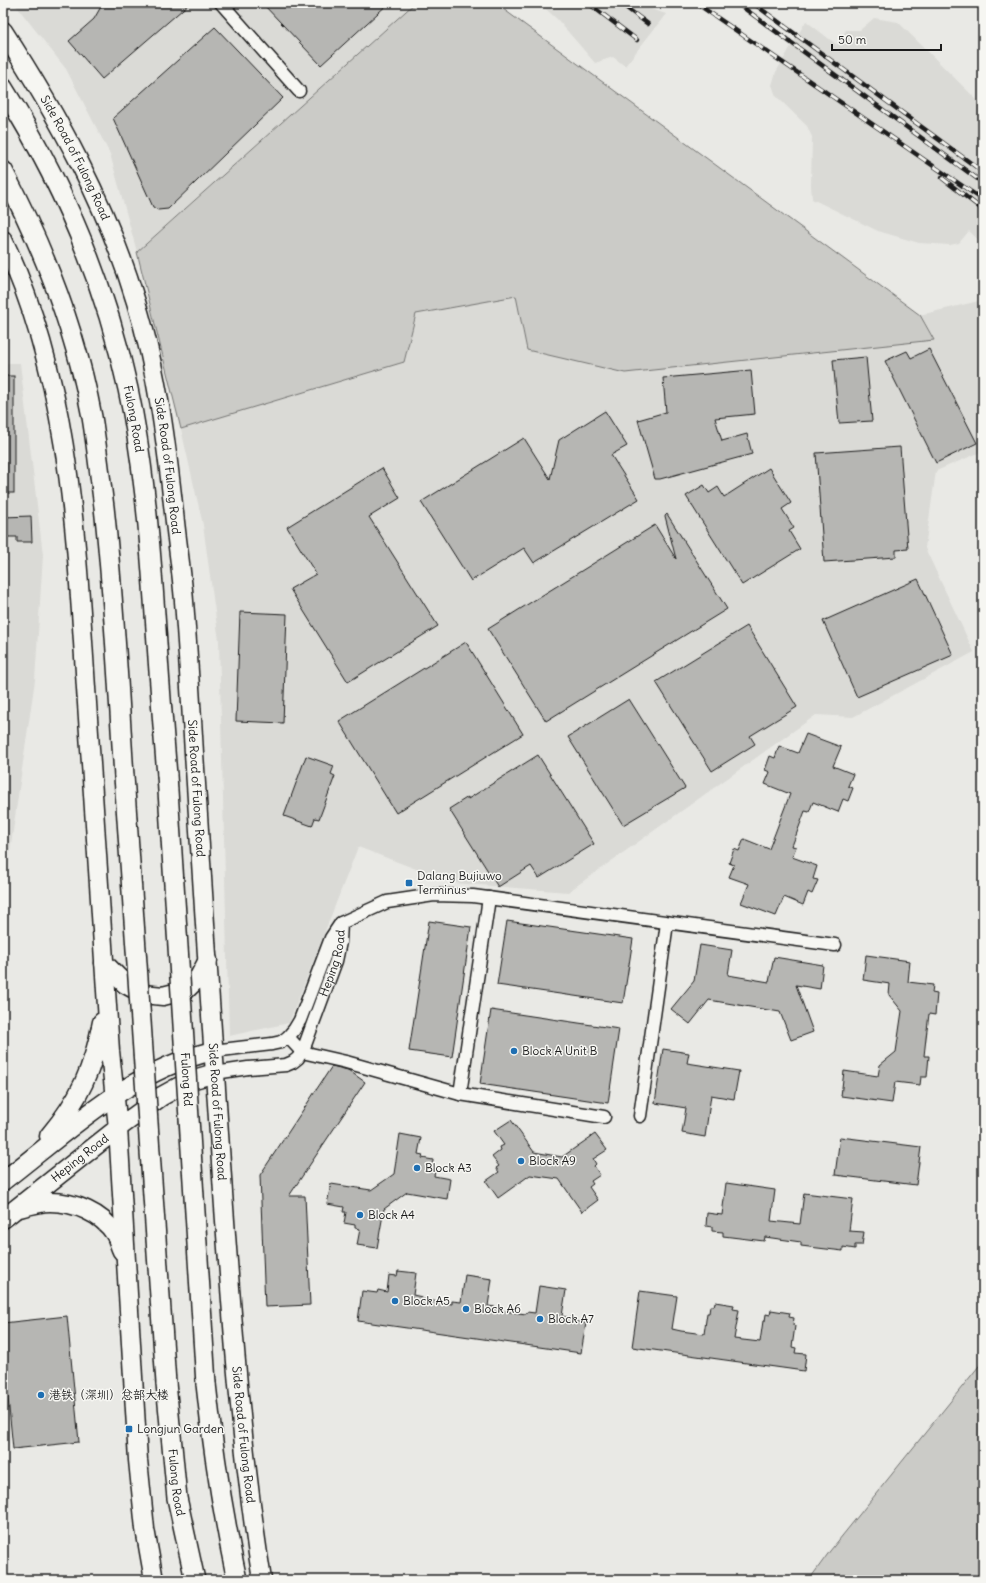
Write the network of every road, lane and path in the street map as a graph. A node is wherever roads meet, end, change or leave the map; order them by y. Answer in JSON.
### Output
{"nodes":[{"id":1,"x":221,"y":3,"type":"edge"},
{"id":2,"x":3,"y":31,"type":"edge"},
{"id":3,"x":3,"y":88,"type":"edge"},
{"id":4,"x":299,"y":91,"type":"dead end"},
{"id":5,"x":3,"y":171,"type":"edge"},
{"id":6,"x":3,"y":240,"type":"edge"},
{"id":7,"x":167,"y":775,"type":"joint"},
{"id":8,"x":489,"y":898,"type":"junction"},
{"id":9,"x":341,"y":923,"type":"junction"},
{"id":10,"x":667,"y":923,"type":"junction"},
{"id":11,"x":835,"y":945,"type":"dead end"},
{"id":12,"x":208,"y":960,"type":"junction"},
{"id":13,"x":104,"y":963,"type":"junction"},
{"id":14,"x":106,"y":989,"type":"junction"},
{"id":15,"x":288,"y":1037,"type":"junction"},
{"id":16,"x":213,"y":1051,"type":"junction"},
{"id":17,"x":302,"y":1052,"type":"junction"},
{"id":18,"x":215,"y":1073,"type":"junction"},
{"id":19,"x":115,"y":1094,"type":"junction"},
{"id":20,"x":460,"y":1094,"type":"junction"},
{"id":21,"x":640,"y":1116,"type":"dead end"},
{"id":22,"x":604,"y":1117,"type":"dead end"},
{"id":23,"x":118,"y":1128,"type":"junction"},
{"id":24,"x":27,"y":1162,"type":"junction"},
{"id":25,"x":3,"y":1181,"type":"edge"},
{"id":26,"x":9,"y":1214,"type":"edge"},
{"id":27,"x":126,"y":1261,"type":"junction"},
{"id":28,"x":154,"y":1580,"type":"edge"},
{"id":29,"x":195,"y":1580,"type":"edge"},
{"id":30,"x":237,"y":1580,"type":"edge"},
{"id":31,"x":262,"y":1580,"type":"edge"}],
"edges":[{"from":1,"to":4,"type":"street"},
{"from":2,"to":12,"type":"main road","name":"Side Road of Fulong Road"},
{"from":3,"to":7,"type":"highway","name":"Fulong Road"},
{"from":5,"to":29,"type":"highway","name":"Fulong Road","bridge":true},
{"from":6,"to":13,"type":"main road"},
{"from":7,"to":30,"type":"highway","name":"Fulong Rd","bridge":true},
{"from":8,"to":9,"type":"street"},
{"from":8,"to":10,"type":"street"},
{"from":8,"to":20,"type":"street"},
{"from":9,"to":15,"type":"street","name":"Heping Road"},
{"from":9,"to":17,"type":"street","name":"Heping Road"},
{"from":10,"to":11,"type":"street"},
{"from":10,"to":21,"type":"street"},
{"from":12,"to":13,"type":"main road"},
{"from":12,"to":16,"type":"main road","name":"Side Road of Fulong Road"},
{"from":13,"to":14,"type":"main road"},
{"from":14,"to":19,"type":"main road"},
{"from":14,"to":24,"type":"main road"},
{"from":15,"to":16,"type":"street"},
{"from":15,"to":17,"type":"street"},
{"from":16,"to":18,"type":"main road","name":"Side Road of Fulong Road"},
{"from":16,"to":19,"type":"main road"},
{"from":17,"to":18,"type":"street","name":"Heping Road"},
{"from":17,"to":20,"type":"street"},
{"from":18,"to":23,"type":"main road","name":"Heping Road"},
{"from":18,"to":31,"type":"main road","name":"Side Road of Fulong Road"},
{"from":19,"to":23,"type":"main road"},
{"from":19,"to":24,"type":"main road"},
{"from":20,"to":22,"type":"street"},
{"from":23,"to":26,"type":"main road","name":"Heping Road"},
{"from":23,"to":27,"type":"main road"},
{"from":24,"to":25,"type":"main road"},
{"from":26,"to":27,"type":"main road"},
{"from":27,"to":28,"type":"main road"}]}
